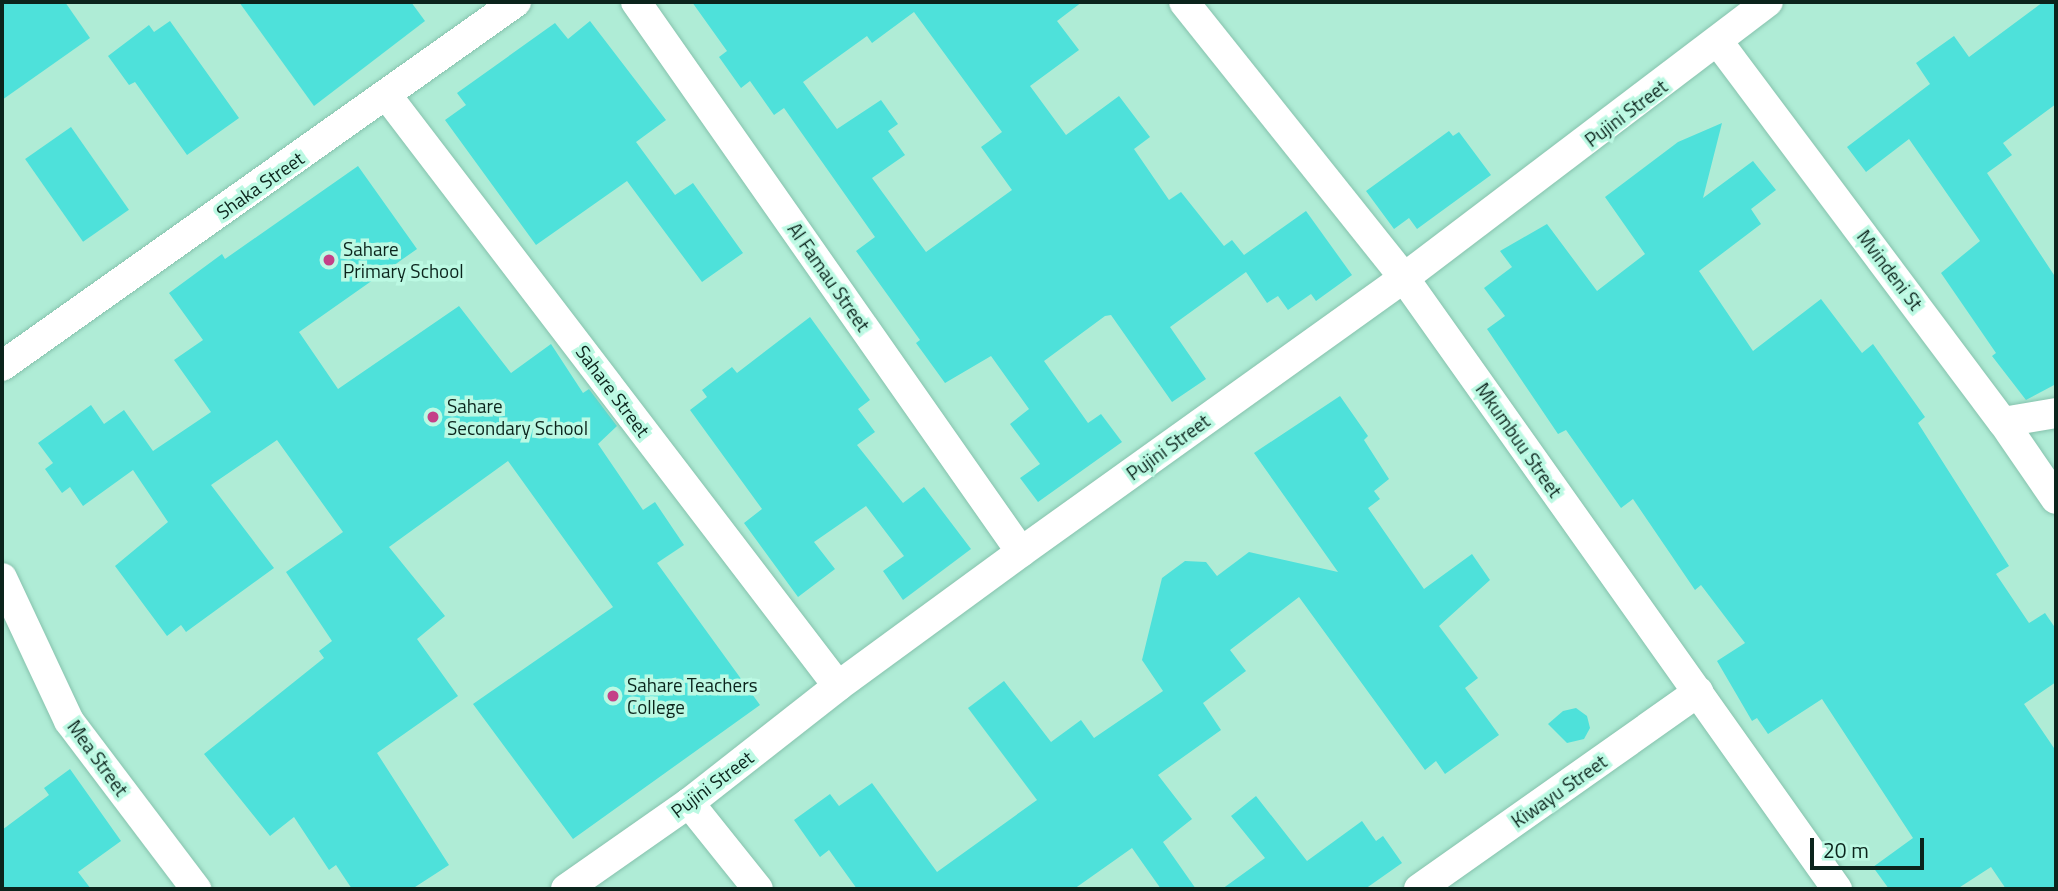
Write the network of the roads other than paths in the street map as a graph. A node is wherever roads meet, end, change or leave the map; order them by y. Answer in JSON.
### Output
{"nodes":[{"id":1,"x":516,"y":2,"type":"edge"},
{"id":2,"x":636,"y":2,"type":"edge"},
{"id":3,"x":1184,"y":2,"type":"edge"},
{"id":4,"x":1768,"y":2,"type":"edge"},
{"id":5,"x":1719,"y":43,"type":"junction"},
{"id":6,"x":387,"y":97,"type":"junction"},
{"id":7,"x":1404,"y":278,"type":"junction"},
{"id":8,"x":2,"y":366,"type":"edge"},
{"id":9,"x":2056,"y":413,"type":"edge"},
{"id":10,"x":2003,"y":422,"type":"junction"},
{"id":11,"x":2056,"y":499,"type":"edge"},
{"id":12,"x":1021,"y":552,"type":"junction"},
{"id":13,"x":3,"y":583,"type":"edge"},
{"id":14,"x":838,"y":686,"type":"junction"},
{"id":15,"x":1698,"y":692,"type":"junction"},
{"id":16,"x":688,"y":803,"type":"junction"},
{"id":17,"x":196,"y":889,"type":"edge"},
{"id":18,"x":566,"y":889,"type":"edge"},
{"id":19,"x":758,"y":889,"type":"edge"},
{"id":20,"x":1419,"y":889,"type":"edge"},
{"id":21,"x":1837,"y":889,"type":"edge"}],
"edges":[{"from":1,"to":6,"type":"street","name":"Shaka Street"},
{"from":2,"to":12,"type":"street","name":"Al Famau Street"},
{"from":3,"to":7,"type":"street","name":"Mkumbuu Street"},
{"from":4,"to":5,"type":"street","name":"Pujini Street"},
{"from":5,"to":7,"type":"street","name":"Pujini Street"},
{"from":5,"to":10,"type":"street","name":"Mvindeni St"},
{"from":6,"to":8,"type":"street","name":"Shaka Street"},
{"from":6,"to":14,"type":"street","name":"Sahare Street"},
{"from":7,"to":12,"type":"street","name":"Pujini Street"},
{"from":7,"to":15,"type":"street","name":"Mkumbuu Street"},
{"from":9,"to":10,"type":"street"},
{"from":10,"to":11,"type":"street","name":"Mvindeni St"},
{"from":12,"to":14,"type":"street","name":"Pujini Street"},
{"from":13,"to":17,"type":"street","name":"Mea Street"},
{"from":14,"to":16,"type":"street","name":"Pujini Street"},
{"from":15,"to":20,"type":"street","name":"Kiwayu Street"},
{"from":15,"to":21,"type":"street","name":"Mkumbuu Street"},
{"from":16,"to":18,"type":"street","name":"Pujini Street"},
{"from":16,"to":19,"type":"street"}]}
